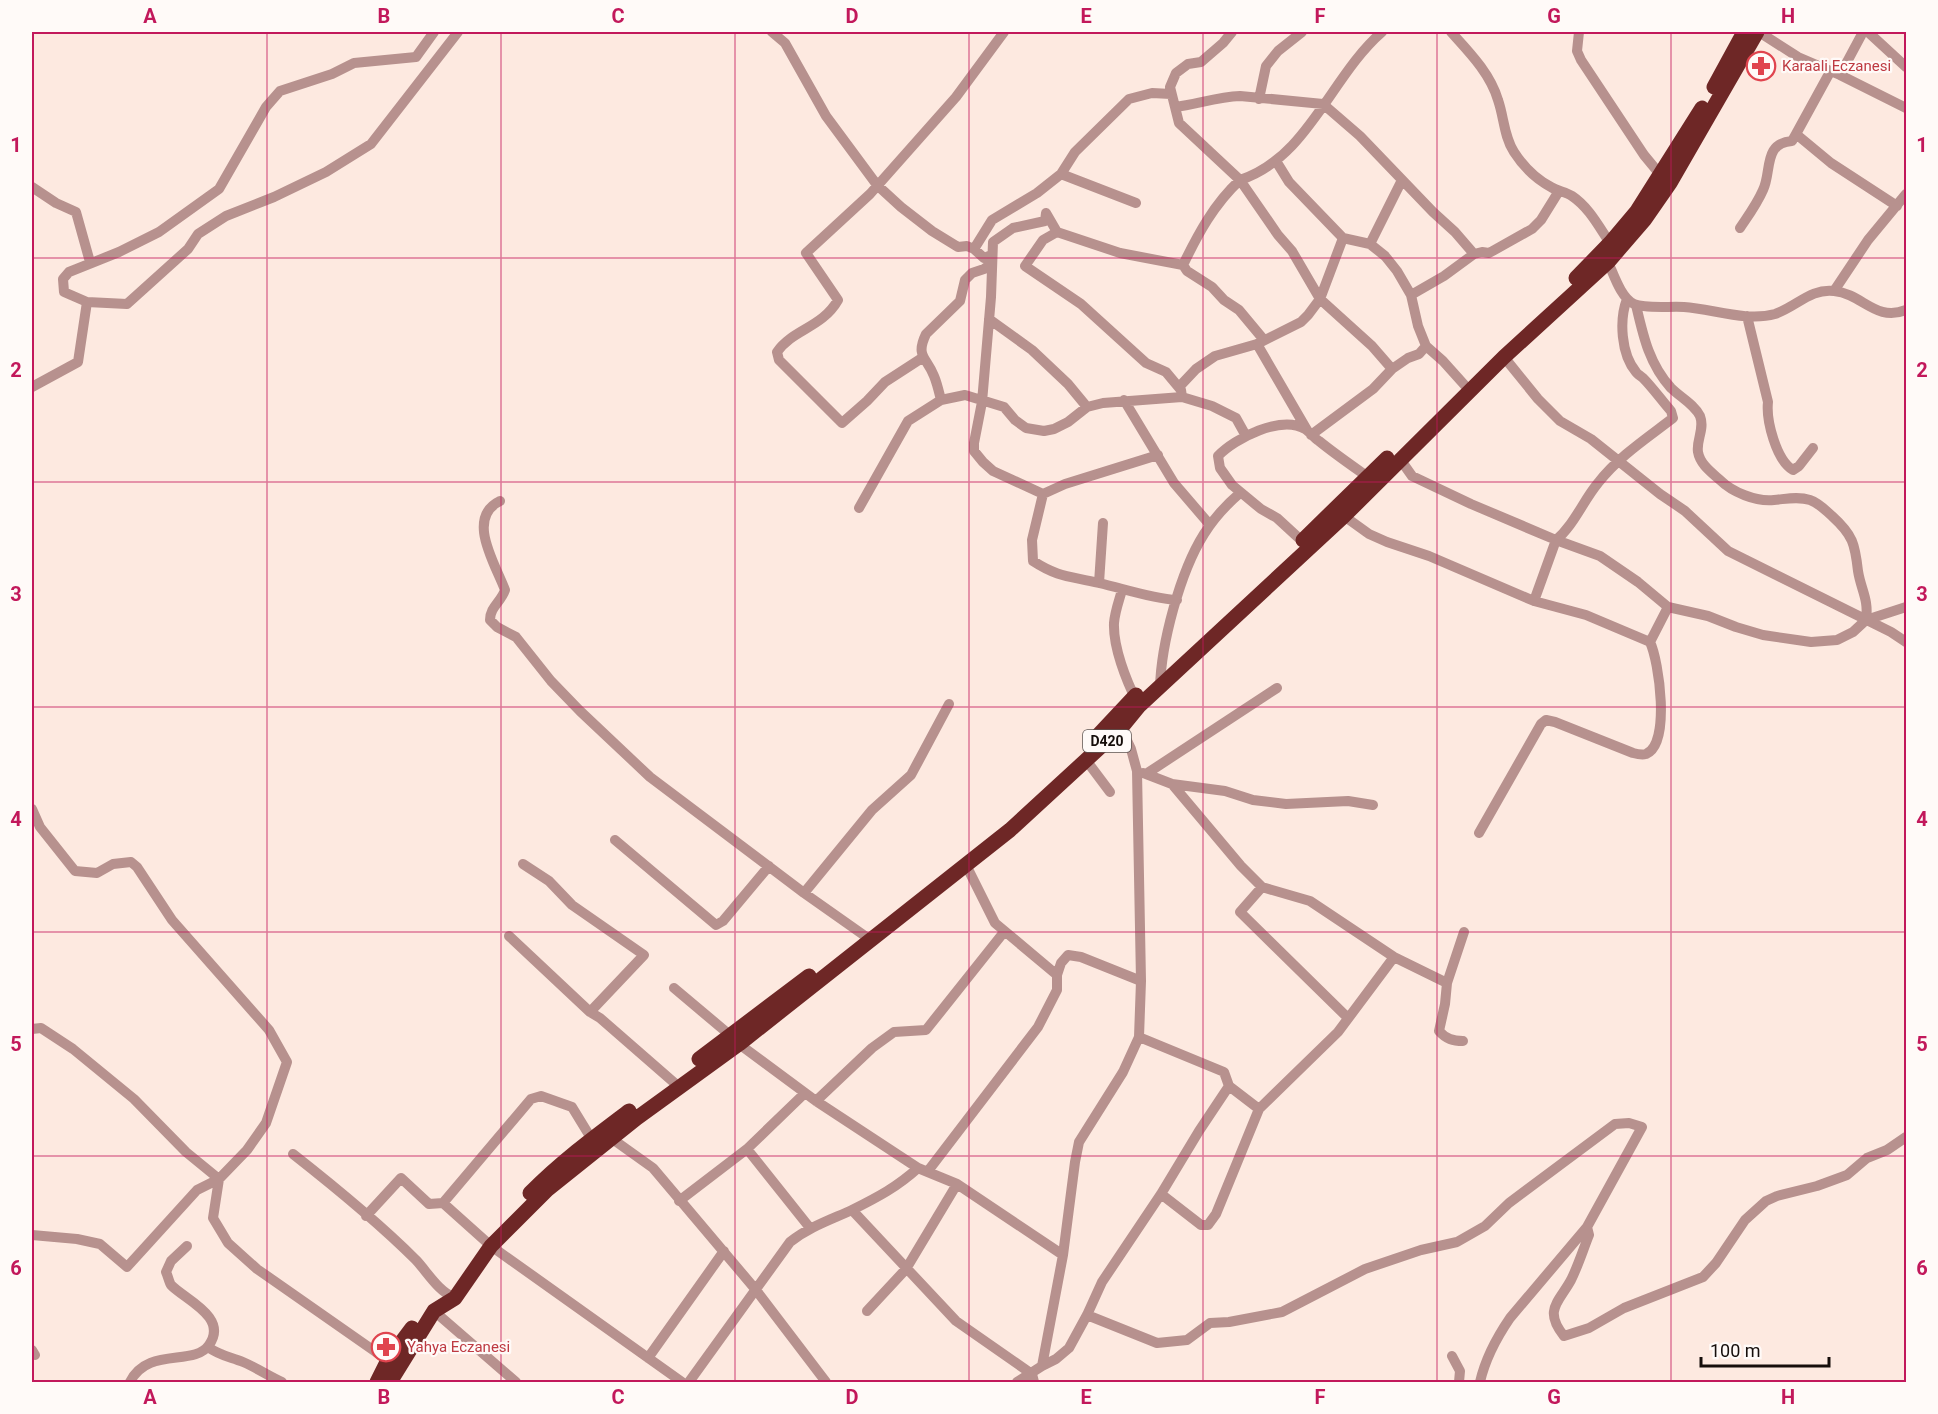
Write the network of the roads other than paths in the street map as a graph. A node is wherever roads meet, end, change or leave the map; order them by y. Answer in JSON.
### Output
{"nodes":[{"id":1,"x":434,"y":32,"type":"edge"},
{"id":2,"x":458,"y":32,"type":"edge"},
{"id":3,"x":772,"y":32,"type":"edge"},
{"id":4,"x":1004,"y":32,"type":"edge"},
{"id":5,"x":1232,"y":32,"type":"edge"},
{"id":6,"x":1302,"y":32,"type":"edge"},
{"id":7,"x":1382,"y":32,"type":"edge"},
{"id":8,"x":1451,"y":32,"type":"edge"},
{"id":9,"x":1582,"y":32,"type":"edge"},
{"id":10,"x":1744,"y":32,"type":"edge"},
{"id":11,"x":1758,"y":32,"type":"edge"},
{"id":12,"x":1863,"y":32,"type":"edge"},
{"id":13,"x":1868,"y":32,"type":"edge"},
{"id":14,"x":1906,"y":67,"type":"edge"},
{"id":15,"x":1835,"y":74,"type":"junction"},
{"id":16,"x":1172,"y":94,"type":"junction"},
{"id":17,"x":1258,"y":99,"type":"junction"},
{"id":18,"x":1323,"y":104,"type":"junction"},
{"id":19,"x":1175,"y":107,"type":"junction"},
{"id":20,"x":1906,"y":108,"type":"edge"},
{"id":21,"x":1796,"y":134,"type":"junction"},
{"id":22,"x":1276,"y":161,"type":"junction"},
{"id":23,"x":1061,"y":174,"type":"junction"},
{"id":24,"x":1665,"y":179,"type":"junction"},
{"id":25,"x":1240,"y":180,"type":"junction"},
{"id":26,"x":1402,"y":180,"type":"junction"},
{"id":27,"x":877,"y":185,"type":"junction"},
{"id":28,"x":32,"y":187,"type":"edge"},
{"id":29,"x":1559,"y":191,"type":"junction"},
{"id":30,"x":1906,"y":194,"type":"edge"},
{"id":31,"x":1136,"y":203,"type":"dead end"},
{"id":32,"x":1897,"y":206,"type":"junction"},
{"id":33,"x":1740,"y":228,"type":"dead end"},
{"id":34,"x":1057,"y":232,"type":"junction"},
{"id":35,"x":1343,"y":237,"type":"junction"},
{"id":36,"x":1370,"y":244,"type":"junction"},
{"id":37,"x":974,"y":249,"type":"junction"},
{"id":38,"x":1611,"y":252,"type":"junction"},
{"id":39,"x":1474,"y":254,"type":"junction"},
{"id":40,"x":992,"y":259,"type":"junction"},
{"id":41,"x":90,"y":262,"type":"junction"},
{"id":42,"x":1182,"y":265,"type":"junction"},
{"id":43,"x":1834,"y":291,"type":"junction"},
{"id":44,"x":1411,"y":296,"type":"junction"},
{"id":45,"x":1320,"y":299,"type":"junction"},
{"id":46,"x":87,"y":302,"type":"junction"},
{"id":47,"x":1632,"y":302,"type":"junction"},
{"id":48,"x":1906,"y":310,"type":"edge"},
{"id":49,"x":1747,"y":316,"type":"junction"},
{"id":50,"x":989,"y":319,"type":"junction"},
{"id":51,"x":1260,"y":342,"type":"junction"},
{"id":52,"x":1426,"y":346,"type":"junction"},
{"id":53,"x":1504,"y":357,"type":"junction"},
{"id":54,"x":922,"y":358,"type":"junction"},
{"id":55,"x":1392,"y":369,"type":"junction"},
{"id":56,"x":1466,"y":386,"type":"junction"},
{"id":57,"x":32,"y":387,"type":"edge"},
{"id":58,"x":1181,"y":392,"type":"junction"},
{"id":59,"x":941,"y":400,"type":"junction"},
{"id":60,"x":1124,"y":400,"type":"junction"},
{"id":61,"x":982,"y":402,"type":"junction"},
{"id":62,"x":1087,"y":407,"type":"junction"},
{"id":63,"x":1309,"y":432,"type":"junction"},
{"id":64,"x":1246,"y":436,"type":"junction"},
{"id":65,"x":1814,"y":448,"type":"dead end"},
{"id":66,"x":1158,"y":455,"type":"junction"},
{"id":67,"x":1400,"y":459,"type":"junction"},
{"id":68,"x":1618,"y":460,"type":"junction"},
{"id":69,"x":1368,"y":477,"type":"junction"},
{"id":70,"x":1240,"y":493,"type":"junction"},
{"id":71,"x":1043,"y":494,"type":"junction"},
{"id":72,"x":500,"y":501,"type":"dead end"},
{"id":73,"x":859,"y":508,"type":"dead end"},
{"id":74,"x":1344,"y":516,"type":"junction"},
{"id":75,"x":1103,"y":522,"type":"dead end"},
{"id":76,"x":1210,"y":525,"type":"junction"},
{"id":77,"x":1302,"y":540,"type":"junction"},
{"id":78,"x":1556,"y":540,"type":"junction"},
{"id":79,"x":1099,"y":583,"type":"junction"},
{"id":80,"x":1122,"y":590,"type":"junction"},
{"id":81,"x":1177,"y":600,"type":"junction"},
{"id":82,"x":1534,"y":601,"type":"junction"},
{"id":83,"x":1668,"y":607,"type":"junction"},
{"id":84,"x":1906,"y":607,"type":"edge"},
{"id":85,"x":1866,"y":620,"type":"junction"},
{"id":86,"x":1650,"y":642,"type":"junction"},
{"id":87,"x":1906,"y":642,"type":"edge"},
{"id":88,"x":1160,"y":682,"type":"junction"},
{"id":89,"x":1277,"y":688,"type":"dead end"},
{"id":90,"x":1137,"y":702,"type":"junction"},
{"id":91,"x":950,"y":704,"type":"dead end"},
{"id":92,"x":1121,"y":728,"type":"junction"},
{"id":93,"x":1086,"y":760,"type":"junction"},
{"id":94,"x":1142,"y":773,"type":"junction"},
{"id":95,"x":1172,"y":784,"type":"junction"},
{"id":96,"x":1110,"y":792,"type":"dead end"},
{"id":97,"x":1373,"y":805,"type":"dead end"},
{"id":98,"x":32,"y":809,"type":"edge"},
{"id":99,"x":36,"y":829,"type":"edge"},
{"id":100,"x":1479,"y":833,"type":"dead end"},
{"id":101,"x":615,"y":840,"type":"dead end"},
{"id":102,"x":523,"y":864,"type":"dead end"},
{"id":103,"x":966,"y":865,"type":"junction"},
{"id":104,"x":769,"y":866,"type":"junction"},
{"id":105,"x":1262,"y":887,"type":"junction"},
{"id":106,"x":804,"y":893,"type":"junction"},
{"id":107,"x":1004,"y":932,"type":"junction"},
{"id":108,"x":1464,"y":932,"type":"dead end"},
{"id":109,"x":509,"y":936,"type":"dead end"},
{"id":110,"x":865,"y":940,"type":"junction"},
{"id":111,"x":1394,"y":957,"type":"junction"},
{"id":112,"x":1057,"y":975,"type":"junction"},
{"id":113,"x":1141,"y":981,"type":"junction"},
{"id":114,"x":1447,"y":983,"type":"junction"},
{"id":115,"x":674,"y":988,"type":"dead end"},
{"id":116,"x":590,"y":1012,"type":"junction"},
{"id":117,"x":1348,"y":1018,"type":"junction"},
{"id":118,"x":32,"y":1029,"type":"edge"},
{"id":119,"x":1139,"y":1037,"type":"junction"},
{"id":120,"x":735,"y":1040,"type":"junction"},
{"id":121,"x":1463,"y":1041,"type":"dead end"},
{"id":122,"x":675,"y":1083,"type":"junction"},
{"id":123,"x":1229,"y":1086,"type":"junction"},
{"id":124,"x":805,"y":1093,"type":"junction"},
{"id":125,"x":816,"y":1101,"type":"junction"},
{"id":126,"x":1259,"y":1109,"type":"junction"},
{"id":127,"x":1906,"y":1137,"type":"edge"},
{"id":128,"x":612,"y":1138,"type":"junction"},
{"id":129,"x":594,"y":1143,"type":"junction"},
{"id":130,"x":747,"y":1149,"type":"junction"},
{"id":131,"x":293,"y":1154,"type":"dead end"},
{"id":132,"x":923,"y":1169,"type":"junction"},
{"id":133,"x":219,"y":1179,"type":"junction"},
{"id":134,"x":957,"y":1184,"type":"junction"},
{"id":135,"x":1161,"y":1194,"type":"junction"},
{"id":136,"x":679,"y":1201,"type":"junction"},
{"id":137,"x":443,"y":1203,"type":"junction"},
{"id":138,"x":852,"y":1210,"type":"junction"},
{"id":139,"x":366,"y":1216,"type":"junction"},
{"id":140,"x":1587,"y":1227,"type":"junction"},
{"id":141,"x":810,"y":1228,"type":"junction"},
{"id":142,"x":32,"y":1235,"type":"edge"},
{"id":143,"x":488,"y":1243,"type":"junction"},
{"id":144,"x":187,"y":1246,"type":"dead end"},
{"id":145,"x":724,"y":1251,"type":"junction"},
{"id":146,"x":1063,"y":1255,"type":"junction"},
{"id":147,"x":906,"y":1269,"type":"junction"},
{"id":148,"x":756,"y":1290,"type":"junction"},
{"id":149,"x":451,"y":1296,"type":"junction"},
{"id":150,"x":434,"y":1311,"type":"junction"},
{"id":151,"x":867,"y":1311,"type":"dead end"},
{"id":152,"x":1087,"y":1315,"type":"junction"},
{"id":153,"x":208,"y":1347,"type":"junction"},
{"id":154,"x":1452,"y":1356,"type":"dead end"},
{"id":155,"x":648,"y":1358,"type":"junction"},
{"id":156,"x":393,"y":1364,"type":"junction"},
{"id":157,"x":1042,"y":1366,"type":"junction"},
{"id":158,"x":1033,"y":1378,"type":"edge"},
{"id":159,"x":265,"y":1379,"type":"edge"},
{"id":160,"x":130,"y":1383,"type":"edge"},
{"id":161,"x":282,"y":1383,"type":"edge"},
{"id":162,"x":377,"y":1383,"type":"edge"},
{"id":163,"x":390,"y":1383,"type":"edge"},
{"id":164,"x":516,"y":1383,"type":"edge"},
{"id":165,"x":682,"y":1383,"type":"edge"},
{"id":166,"x":689,"y":1383,"type":"edge"},
{"id":167,"x":826,"y":1383,"type":"edge"},
{"id":168,"x":1017,"y":1383,"type":"edge"},
{"id":169,"x":1460,"y":1383,"type":"edge"},
{"id":170,"x":1480,"y":1383,"type":"edge"}],
"edges":[{"from":1,"to":41,"type":"street"},
{"from":2,"to":46,"type":"street"},
{"from":3,"to":27,"type":"street"},
{"from":4,"to":27,"type":"street"},
{"from":5,"to":16,"type":"street"},
{"from":6,"to":17,"type":"street"},
{"from":7,"to":18,"type":"street"},
{"from":8,"to":29,"type":"street"},
{"from":9,"to":24,"type":"street"},
{"from":10,"to":24,"type":"highway","number":"D420"},
{"from":11,"to":15,"type":"street"},
{"from":11,"to":24,"type":"highway","number":"D420"},
{"from":12,"to":15,"type":"street"},
{"from":13,"to":14,"type":"street"},
{"from":15,"to":20,"type":"street"},
{"from":15,"to":21,"type":"street"},
{"from":16,"to":19,"type":"street"},
{"from":16,"to":23,"type":"street"},
{"from":17,"to":18,"type":"street"},
{"from":17,"to":19,"type":"street"},
{"from":18,"to":22,"type":"street"},
{"from":18,"to":26,"type":"street"},
{"from":19,"to":25,"type":"street"},
{"from":21,"to":32,"type":"street"},
{"from":21,"to":33,"type":"street"},
{"from":22,"to":25,"type":"street"},
{"from":22,"to":35,"type":"street"},
{"from":23,"to":31,"type":"street"},
{"from":23,"to":37,"type":"street"},
{"from":24,"to":38,"type":"highway","number":"D420"},
{"from":25,"to":42,"type":"street"},
{"from":25,"to":45,"type":"street"},
{"from":26,"to":36,"type":"street"},
{"from":26,"to":39,"type":"street"},
{"from":27,"to":37,"type":"street"},
{"from":27,"to":54,"type":"street"},
{"from":28,"to":41,"type":"street"},
{"from":29,"to":38,"type":"street"},
{"from":29,"to":39,"type":"street"},
{"from":30,"to":32,"type":"street"},
{"from":32,"to":43,"type":"street"},
{"from":34,"to":40,"type":"street"},
{"from":34,"to":42,"type":"street"},
{"from":34,"to":58,"type":"street"},
{"from":35,"to":36,"type":"street"},
{"from":35,"to":45,"type":"street"},
{"from":36,"to":44,"type":"street"},
{"from":37,"to":40,"type":"street"},
{"from":38,"to":47,"type":"street"},
{"from":38,"to":53,"type":"highway","number":"D420"},
{"from":38,"to":56,"type":"highway","number":"D420"},
{"from":39,"to":44,"type":"street"},
{"from":40,"to":50,"type":"street"},
{"from":40,"to":54,"type":"street"},
{"from":41,"to":46,"type":"street"},
{"from":42,"to":51,"type":"street"},
{"from":43,"to":48,"type":"street"},
{"from":43,"to":49,"type":"street"},
{"from":44,"to":52,"type":"street"},
{"from":45,"to":51,"type":"street"},
{"from":45,"to":55,"type":"street"},
{"from":46,"to":57,"type":"street"},
{"from":47,"to":49,"type":"street"},
{"from":47,"to":68,"type":"street"},
{"from":47,"to":85,"type":"street"},
{"from":49,"to":65,"type":"street"},
{"from":50,"to":61,"type":"street"},
{"from":50,"to":62,"type":"street"},
{"from":51,"to":58,"type":"street"},
{"from":51,"to":63,"type":"street"},
{"from":52,"to":55,"type":"street"},
{"from":52,"to":56,"type":"street"},
{"from":53,"to":56,"type":"highway","number":"D420"},
{"from":53,"to":68,"type":"street"},
{"from":54,"to":59,"type":"street"},
{"from":55,"to":63,"type":"street"},
{"from":56,"to":67,"type":"highway","number":"D420"},
{"from":56,"to":69,"type":"highway","number":"D420"},
{"from":58,"to":60,"type":"street"},
{"from":58,"to":64,"type":"street"},
{"from":59,"to":61,"type":"street"},
{"from":59,"to":73,"type":"street"},
{"from":60,"to":62,"type":"street"},
{"from":60,"to":66,"type":"street"},
{"from":61,"to":62,"type":"street"},
{"from":61,"to":71,"type":"street"},
{"from":63,"to":64,"type":"street"},
{"from":63,"to":69,"type":"street"},
{"from":64,"to":70,"type":"street"},
{"from":66,"to":71,"type":"street"},
{"from":66,"to":76,"type":"street"},
{"from":67,"to":74,"type":"highway","number":"D420"},
{"from":67,"to":78,"type":"street"},
{"from":68,"to":78,"type":"street"},
{"from":68,"to":85,"type":"street"},
{"from":69,"to":77,"type":"highway","number":"D420"},
{"from":70,"to":76,"type":"street"},
{"from":70,"to":77,"type":"street"},
{"from":71,"to":79,"type":"street"},
{"from":72,"to":104,"type":"street"},
{"from":74,"to":82,"type":"street"},
{"from":74,"to":88,"type":"highway","number":"D420"},
{"from":75,"to":79,"type":"street"},
{"from":76,"to":81,"type":"street"},
{"from":77,"to":88,"type":"highway","number":"D420"},
{"from":78,"to":82,"type":"street"},
{"from":78,"to":83,"type":"street"},
{"from":79,"to":80,"type":"street"},
{"from":80,"to":81,"type":"street"},
{"from":80,"to":90,"type":"street"},
{"from":81,"to":88,"type":"street"},
{"from":82,"to":86,"type":"street"},
{"from":83,"to":85,"type":"street"},
{"from":83,"to":86,"type":"street"},
{"from":84,"to":85,"type":"street"},
{"from":85,"to":87,"type":"street"},
{"from":86,"to":100,"type":"street"},
{"from":88,"to":90,"type":"highway","number":"D420"},
{"from":89,"to":94,"type":"street"},
{"from":90,"to":92,"type":"highway","number":"D420"},
{"from":90,"to":110,"type":"highway","number":"D420"},
{"from":91,"to":106,"type":"street"},
{"from":92,"to":93,"type":"highway","number":"D420"},
{"from":92,"to":94,"type":"street"},
{"from":93,"to":96,"type":"street"},
{"from":93,"to":103,"type":"highway","number":"D420"},
{"from":94,"to":95,"type":"street"},
{"from":94,"to":113,"type":"street"},
{"from":95,"to":97,"type":"street"},
{"from":95,"to":105,"type":"street"},
{"from":98,"to":99,"type":"street"},
{"from":99,"to":133,"type":"street"},
{"from":101,"to":104,"type":"street"},
{"from":102,"to":116,"type":"street"},
{"from":103,"to":107,"type":"street"},
{"from":103,"to":110,"type":"highway","number":"D420"},
{"from":104,"to":106,"type":"street"},
{"from":105,"to":111,"type":"street"},
{"from":105,"to":117,"type":"street"},
{"from":106,"to":110,"type":"street"},
{"from":107,"to":112,"type":"street"},
{"from":107,"to":125,"type":"street"},
{"from":108,"to":114,"type":"street"},
{"from":109,"to":116,"type":"street"},
{"from":110,"to":120,"type":"highway","number":"D420"},
{"from":111,"to":114,"type":"street"},
{"from":111,"to":117,"type":"street"},
{"from":112,"to":113,"type":"street"},
{"from":112,"to":132,"type":"street"},
{"from":113,"to":119,"type":"street"},
{"from":114,"to":121,"type":"street"},
{"from":115,"to":120,"type":"street"},
{"from":116,"to":122,"type":"street"},
{"from":117,"to":126,"type":"street"},
{"from":118,"to":133,"type":"street"},
{"from":119,"to":123,"type":"street"},
{"from":119,"to":146,"type":"street"},
{"from":120,"to":122,"type":"highway","number":"D420"},
{"from":120,"to":124,"type":"street"},
{"from":122,"to":128,"type":"highway","number":"D420"},
{"from":122,"to":129,"type":"highway","number":"D420"},
{"from":123,"to":126,"type":"street"},
{"from":123,"to":135,"type":"street"},
{"from":124,"to":125,"type":"street"},
{"from":124,"to":130,"type":"street"},
{"from":125,"to":132,"type":"street"},
{"from":126,"to":135,"type":"street"},
{"from":127,"to":140,"type":"street"},
{"from":128,"to":129,"type":"highway","number":"D420"},
{"from":128,"to":136,"type":"street"},
{"from":129,"to":137,"type":"street"},
{"from":129,"to":143,"type":"highway","number":"D420"},
{"from":130,"to":136,"type":"street"},
{"from":130,"to":141,"type":"street"},
{"from":131,"to":139,"type":"street"},
{"from":132,"to":134,"type":"street"},
{"from":132,"to":138,"type":"street"},
{"from":133,"to":142,"type":"street"},
{"from":133,"to":156,"type":"street"},
{"from":134,"to":146,"type":"street"},
{"from":134,"to":147,"type":"street"},
{"from":135,"to":152,"type":"street"},
{"from":136,"to":145,"type":"street"},
{"from":137,"to":139,"type":"street"},
{"from":137,"to":143,"type":"street"},
{"from":138,"to":141,"type":"street"},
{"from":138,"to":147,"type":"street"},
{"from":139,"to":149,"type":"street"},
{"from":140,"to":152,"type":"street"},
{"from":140,"to":170,"type":"street"},
{"from":141,"to":148,"type":"street"},
{"from":143,"to":149,"type":"highway","number":"D420"},
{"from":143,"to":155,"type":"street"},
{"from":144,"to":153,"type":"street"},
{"from":145,"to":148,"type":"street"},
{"from":145,"to":155,"type":"street"},
{"from":146,"to":157,"type":"street"},
{"from":147,"to":151,"type":"street"},
{"from":147,"to":158,"type":"street"},
{"from":148,"to":166,"type":"street"},
{"from":148,"to":167,"type":"street"},
{"from":149,"to":150,"type":"highway","number":"D420"},
{"from":149,"to":156,"type":"highway","number":"D420"},
{"from":150,"to":156,"type":"highway","number":"D420"},
{"from":150,"to":164,"type":"street"},
{"from":152,"to":157,"type":"street"},
{"from":153,"to":159,"type":"street"},
{"from":153,"to":160,"type":"street"},
{"from":154,"to":169,"type":"street"},
{"from":155,"to":165,"type":"street"},
{"from":156,"to":162,"type":"highway","number":"D420"},
{"from":156,"to":163,"type":"highway","number":"D420"},
{"from":157,"to":158,"type":"street"},
{"from":158,"to":168,"type":"street"},
{"from":159,"to":161,"type":"street"}]}
